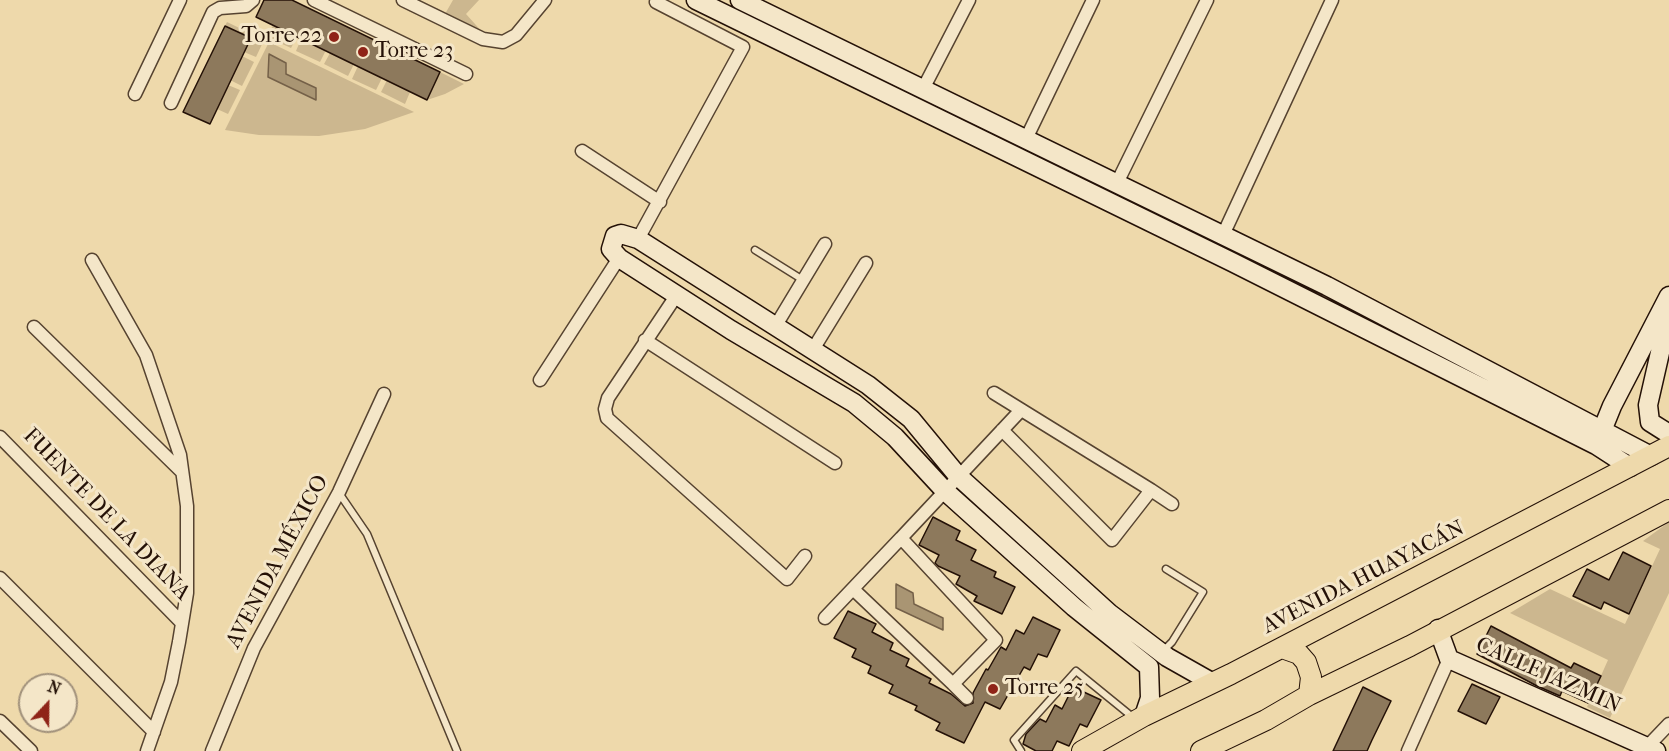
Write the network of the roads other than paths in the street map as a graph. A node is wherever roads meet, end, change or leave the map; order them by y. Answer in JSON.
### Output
{"nodes":[{"id":1,"x":180,"y":0,"type":"edge"},
{"id":2,"x":314,"y":0,"type":"edge"},
{"id":3,"x":403,"y":0,"type":"edge"},
{"id":4,"x":546,"y":0,"type":"edge"},
{"id":5,"x":696,"y":0,"type":"edge"},
{"id":6,"x":740,"y":0,"type":"edge"},
{"id":7,"x":969,"y":0,"type":"edge"},
{"id":8,"x":1093,"y":0,"type":"edge"},
{"id":9,"x":1207,"y":0,"type":"edge"},
{"id":10,"x":1332,"y":0,"type":"edge"},
{"id":11,"x":247,"y":2,"type":"edge"},
{"id":12,"x":656,"y":2,"type":"dead end"},
{"id":13,"x":466,"y":74,"type":"dead end"},
{"id":14,"x":923,"y":89,"type":"junction"},
{"id":15,"x":135,"y":94,"type":"dead end"},
{"id":16,"x":171,"y":104,"type":"dead end"},
{"id":17,"x":1026,"y":139,"type":"junction"},
{"id":18,"x":582,"y":151,"type":"dead end"},
{"id":19,"x":1117,"y":183,"type":"junction"},
{"id":20,"x":660,"y":202,"type":"junction"},
{"id":21,"x":1158,"y":203,"type":"junction"},
{"id":22,"x":1149,"y":222,"type":"junction"},
{"id":23,"x":1223,"y":235,"type":"junction"},
{"id":24,"x":638,"y":239,"type":"junction"},
{"id":25,"x":825,"y":244,"type":"dead end"},
{"id":26,"x":754,"y":250,"type":"dead end"},
{"id":27,"x":619,"y":258,"type":"junction"},
{"id":28,"x":92,"y":260,"type":"dead end"},
{"id":29,"x":866,"y":263,"type":"dead end"},
{"id":30,"x":803,"y":280,"type":"junction"},
{"id":31,"x":676,"y":296,"type":"junction"},
{"id":32,"x":1669,"y":296,"type":"edge"},
{"id":33,"x":1669,"y":313,"type":"edge"},
{"id":34,"x":34,"y":327,"type":"dead end"},
{"id":35,"x":775,"y":327,"type":"junction"},
{"id":36,"x":792,"y":337,"type":"junction"},
{"id":37,"x":645,"y":340,"type":"junction"},
{"id":38,"x":812,"y":351,"type":"junction"},
{"id":39,"x":778,"y":359,"type":"junction"},
{"id":40,"x":798,"y":372,"type":"junction"},
{"id":41,"x":540,"y":380,"type":"dead end"},
{"id":42,"x":994,"y":393,"type":"dead end"},
{"id":43,"x":384,"y":394,"type":"dead end"},
{"id":44,"x":1021,"y":410,"type":"junction"},
{"id":45,"x":1002,"y":430,"type":"junction"},
{"id":46,"x":1669,"y":434,"type":"edge"},
{"id":47,"x":0,"y":437,"type":"edge"},
{"id":48,"x":1599,"y":437,"type":"junction"},
{"id":49,"x":1669,"y":446,"type":"edge"},
{"id":50,"x":1652,"y":456,"type":"junction"},
{"id":51,"x":835,"y":463,"type":"dead end"},
{"id":52,"x":1630,"y":467,"type":"junction"},
{"id":53,"x":182,"y":472,"type":"junction"},
{"id":54,"x":958,"y":476,"type":"junction"},
{"id":55,"x":1151,"y":490,"type":"junction"},
{"id":56,"x":945,"y":491,"type":"junction"},
{"id":57,"x":339,"y":492,"type":"junction"},
{"id":58,"x":1172,"y":504,"type":"dead end"},
{"id":59,"x":1669,"y":510,"type":"edge"},
{"id":60,"x":901,"y":538,"type":"junction"},
{"id":61,"x":805,"y":556,"type":"dead end"},
{"id":62,"x":1166,"y":569,"type":"dead end"},
{"id":63,"x":0,"y":578,"type":"edge"},
{"id":64,"x":853,"y":589,"type":"junction"},
{"id":65,"x":1081,"y":600,"type":"junction"},
{"id":66,"x":825,"y":618,"type":"dead end"},
{"id":67,"x":182,"y":622,"type":"junction"},
{"id":68,"x":1438,"y":629,"type":"junction"},
{"id":69,"x":1282,"y":648,"type":"junction"},
{"id":70,"x":1161,"y":652,"type":"junction"},
{"id":71,"x":1449,"y":659,"type":"junction"},
{"id":72,"x":1149,"y":667,"type":"junction"},
{"id":73,"x":1213,"y":683,"type":"junction"},
{"id":74,"x":953,"y":684,"type":"junction"},
{"id":75,"x":1309,"y":695,"type":"junction"},
{"id":76,"x":967,"y":698,"type":"dead end"},
{"id":77,"x":1141,"y":719,"type":"junction"},
{"id":78,"x":0,"y":721,"type":"edge"},
{"id":79,"x":1669,"y":724,"type":"edge"},
{"id":80,"x":11,"y":732,"type":"junction"},
{"id":81,"x":154,"y":732,"type":"junction"},
{"id":82,"x":1652,"y":749,"type":"edge"},
{"id":83,"x":23,"y":751,"type":"edge"},
{"id":84,"x":30,"y":751,"type":"edge"},
{"id":85,"x":147,"y":751,"type":"edge"},
{"id":86,"x":212,"y":751,"type":"edge"},
{"id":87,"x":457,"y":751,"type":"edge"},
{"id":88,"x":1021,"y":751,"type":"edge"},
{"id":89,"x":1082,"y":751,"type":"edge"},
{"id":90,"x":1201,"y":751,"type":"edge"},
{"id":91,"x":1408,"y":751,"type":"edge"}],
"edges":[{"from":1,"to":15,"type":"street"},
{"from":2,"to":13,"type":"street"},
{"from":3,"to":4,"type":"street"},
{"from":5,"to":22,"type":"main road"},
{"from":6,"to":14,"type":"main road"},
{"from":7,"to":14,"type":"street"},
{"from":8,"to":17,"type":"street"},
{"from":9,"to":19,"type":"street"},
{"from":10,"to":23,"type":"street"},
{"from":11,"to":16,"type":"street"},
{"from":12,"to":20,"type":"street"},
{"from":14,"to":17,"type":"main road"},
{"from":17,"to":19,"type":"main road"},
{"from":18,"to":20,"type":"street"},
{"from":19,"to":21,"type":"main road"},
{"from":20,"to":24,"type":"street"},
{"from":21,"to":22,"type":"main road"},
{"from":21,"to":23,"type":"main road"},
{"from":22,"to":48,"type":"main road"},
{"from":23,"to":48,"type":"main road"},
{"from":24,"to":27,"type":"main road"},
{"from":24,"to":35,"type":"main road"},
{"from":25,"to":30,"type":"street"},
{"from":26,"to":30,"type":"lane"},
{"from":27,"to":31,"type":"main road"},
{"from":27,"to":41,"type":"street"},
{"from":28,"to":53,"type":"street"},
{"from":29,"to":38,"type":"street"},
{"from":30,"to":35,"type":"street"},
{"from":31,"to":37,"type":"street"},
{"from":31,"to":39,"type":"main road"},
{"from":32,"to":48,"type":"main road"},
{"from":33,"to":46,"type":"main road"},
{"from":34,"to":53,"type":"street"},
{"from":35,"to":36,"type":"main road"},
{"from":36,"to":38,"type":"main road"},
{"from":36,"to":39,"type":"main road"},
{"from":37,"to":51,"type":"street"},
{"from":37,"to":61,"type":"street"},
{"from":38,"to":40,"type":"main road"},
{"from":38,"to":54,"type":"main road"},
{"from":39,"to":40,"type":"main road"},
{"from":40,"to":56,"type":"main road"},
{"from":42,"to":44,"type":"street"},
{"from":43,"to":57,"type":"street","name":"AVENIDA MÉXICO"},
{"from":44,"to":45,"type":"street"},
{"from":44,"to":55,"type":"street"},
{"from":45,"to":54,"type":"street"},
{"from":45,"to":55,"type":"street"},
{"from":47,"to":67,"type":"street","name":"FUENTE DE LA DIANA"},
{"from":48,"to":50,"type":"main road"},
{"from":48,"to":52,"type":"main road"},
{"from":49,"to":50,"type":"main road","name":"AVENIDA HUAYACÁN"},
{"from":50,"to":52,"type":"main road","name":"AVENIDA HUAYACÁN"},
{"from":52,"to":69,"type":"main road","name":"AVENIDA HUAYACÁN"},
{"from":53,"to":67,"type":"street"},
{"from":54,"to":56,"type":"street"},
{"from":54,"to":65,"type":"main road"},
{"from":55,"to":58,"type":"street"},
{"from":56,"to":60,"type":"street"},
{"from":56,"to":65,"type":"main road"},
{"from":57,"to":86,"type":"street","name":"AVENIDA MÉXICO"},
{"from":57,"to":87,"type":"lane"},
{"from":59,"to":68,"type":"main road"},
{"from":60,"to":64,"type":"street"},
{"from":60,"to":74,"type":"street"},
{"from":62,"to":70,"type":"lane"},
{"from":63,"to":81,"type":"street"},
{"from":64,"to":66,"type":"street"},
{"from":64,"to":74,"type":"street"},
{"from":65,"to":70,"type":"main road"},
{"from":65,"to":72,"type":"main road"},
{"from":67,"to":81,"type":"street"},
{"from":68,"to":71,"type":"main road","name":"CALLE JAZMIN"},
{"from":68,"to":75,"type":"main road"},
{"from":69,"to":73,"type":"main road","name":"AVENIDA HUAYACÁN"},
{"from":69,"to":75,"type":"main road"},
{"from":70,"to":72,"type":"main road"},
{"from":70,"to":73,"type":"main road"},
{"from":71,"to":82,"type":"main road","name":"CALLE JAZMIN"},
{"from":71,"to":91,"type":"street"},
{"from":72,"to":77,"type":"main road"},
{"from":73,"to":77,"type":"main road","name":"AVENIDA HUAYACÁN"},
{"from":74,"to":76,"type":"street"},
{"from":75,"to":90,"type":"main road"},
{"from":77,"to":88,"type":"lane"},
{"from":77,"to":89,"type":"main road","name":"AVENIDA HUAYACÁN"},
{"from":78,"to":80,"type":"street"},
{"from":79,"to":82,"type":"street"},
{"from":80,"to":83,"type":"street"},
{"from":80,"to":84,"type":"street"},
{"from":81,"to":85,"type":"street"}]}
